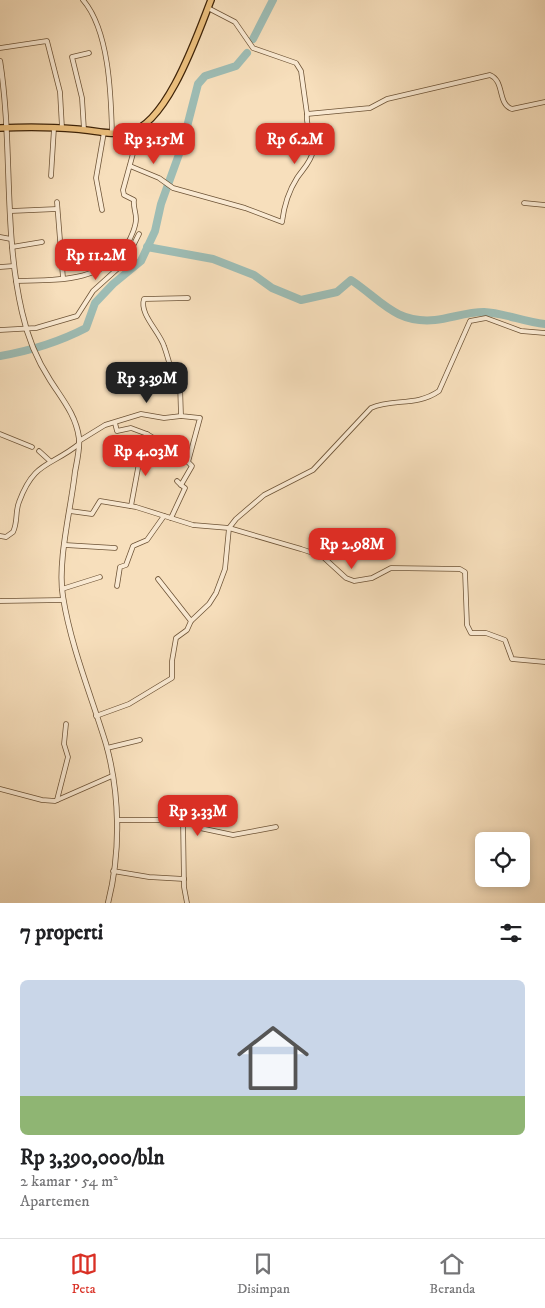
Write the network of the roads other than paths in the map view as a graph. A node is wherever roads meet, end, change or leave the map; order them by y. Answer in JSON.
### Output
{"nodes":[{"id":1,"x":83,"y":0,"type":"edge"},
{"id":2,"x":211,"y":0,"type":"edge"},
{"id":3,"x":208,"y":8,"type":"junction"},
{"id":4,"x":0,"y":48,"type":"edge"},
{"id":5,"x":90,"y":53,"type":"dead end"},
{"id":6,"x":0,"y":62,"type":"edge"},
{"id":7,"x":545,"y":102,"type":"edge"},
{"id":8,"x":307,"y":114,"type":"junction"},
{"id":9,"x":0,"y":128,"type":"edge"},
{"id":10,"x":7,"y":128,"type":"junction"},
{"id":11,"x":54,"y":128,"type":"junction"},
{"id":12,"x":62,"y":128,"type":"junction"},
{"id":13,"x":140,"y":128,"type":"junction"},
{"id":14,"x":84,"y":130,"type":"junction"},
{"id":15,"x":104,"y":132,"type":"junction"},
{"id":16,"x":112,"y":133,"type":"junction"},
{"id":17,"x":130,"y":166,"type":"junction"},
{"id":18,"x":51,"y":176,"type":"dead end"},
{"id":19,"x":57,"y":202,"type":"dead end"},
{"id":20,"x":524,"y":203,"type":"dead end"},
{"id":21,"x":545,"y":205,"type":"edge"},
{"id":22,"x":57,"y":209,"type":"junction"},
{"id":23,"x":102,"y":210,"type":"dead end"},
{"id":24,"x":11,"y":211,"type":"junction"},
{"id":25,"x":138,"y":234,"type":"dead end"},
{"id":26,"x":0,"y":236,"type":"edge"},
{"id":27,"x":12,"y":239,"type":"junction"},
{"id":28,"x":42,"y":242,"type":"dead end"},
{"id":29,"x":12,"y":247,"type":"junction"},
{"id":30,"x":14,"y":266,"type":"junction"},
{"id":31,"x":0,"y":267,"type":"edge"},
{"id":32,"x":63,"y":278,"type":"junction"},
{"id":33,"x":16,"y":281,"type":"junction"},
{"id":34,"x":188,"y":298,"type":"dead end"},
{"id":35,"x":27,"y":329,"type":"junction"},
{"id":36,"x":0,"y":330,"type":"edge"},
{"id":37,"x":545,"y":333,"type":"edge"},
{"id":38,"x":181,"y":416,"type":"junction"},
{"id":39,"x":115,"y":423,"type":"junction"},
{"id":40,"x":0,"y":434,"type":"edge"},
{"id":41,"x":147,"y":434,"type":"junction"},
{"id":42,"x":152,"y":436,"type":"dead end"},
{"id":43,"x":79,"y":443,"type":"junction"},
{"id":44,"x":32,"y":447,"type":"dead end"},
{"id":45,"x":39,"y":451,"type":"dead end"},
{"id":46,"x":50,"y":461,"type":"junction"},
{"id":47,"x":177,"y":482,"type":"dead end"},
{"id":48,"x":181,"y":485,"type":"junction"},
{"id":49,"x":131,"y":506,"type":"junction"},
{"id":50,"x":70,"y":511,"type":"junction"},
{"id":51,"x":164,"y":516,"type":"junction"},
{"id":52,"x":171,"y":518,"type":"junction"},
{"id":53,"x":229,"y":528,"type":"junction"},
{"id":54,"x":0,"y":536,"type":"edge"},
{"id":55,"x":65,"y":545,"type":"junction"},
{"id":56,"x":115,"y":548,"type":"dead end"},
{"id":57,"x":100,"y":577,"type":"dead end"},
{"id":58,"x":158,"y":579,"type":"dead end"},
{"id":59,"x":117,"y":586,"type":"dead end"},
{"id":60,"x":62,"y":588,"type":"junction"},
{"id":61,"x":64,"y":600,"type":"junction"},
{"id":62,"x":0,"y":601,"type":"edge"},
{"id":63,"x":191,"y":621,"type":"junction"},
{"id":64,"x":545,"y":662,"type":"edge"},
{"id":65,"x":96,"y":716,"type":"junction"},
{"id":66,"x":66,"y":724,"type":"dead end"},
{"id":67,"x":140,"y":740,"type":"dead end"},
{"id":68,"x":107,"y":748,"type":"junction"},
{"id":69,"x":112,"y":776,"type":"junction"},
{"id":70,"x":0,"y":789,"type":"edge"},
{"id":71,"x":57,"y":800,"type":"junction"},
{"id":72,"x":117,"y":820,"type":"junction"},
{"id":73,"x":183,"y":820,"type":"junction"},
{"id":74,"x":276,"y":827,"type":"dead end"},
{"id":75,"x":113,"y":871,"type":"junction"},
{"id":76,"x":184,"y":879,"type":"junction"},
{"id":77,"x":108,"y":903,"type":"edge"},
{"id":78,"x":187,"y":903,"type":"edge"}],
"edges":[{"from":1,"to":16,"type":"street"},
{"from":2,"to":3,"type":"main road"},
{"from":3,"to":8,"type":"street"},
{"from":3,"to":13,"type":"main road"},
{"from":4,"to":12,"type":"street"},
{"from":5,"to":14,"type":"street"},
{"from":6,"to":10,"type":"street"},
{"from":7,"to":8,"type":"street"},
{"from":8,"to":17,"type":"street"},
{"from":9,"to":10,"type":"main road"},
{"from":10,"to":11,"type":"main road"},
{"from":10,"to":24,"type":"street"},
{"from":11,"to":12,"type":"main road"},
{"from":11,"to":18,"type":"street"},
{"from":12,"to":14,"type":"main road"},
{"from":13,"to":16,"type":"main road"},
{"from":13,"to":17,"type":"street"},
{"from":14,"to":15,"type":"main road"},
{"from":15,"to":16,"type":"main road"},
{"from":15,"to":23,"type":"street"},
{"from":17,"to":32,"type":"street"},
{"from":19,"to":22,"type":"street"},
{"from":20,"to":21,"type":"street"},
{"from":22,"to":24,"type":"street"},
{"from":22,"to":32,"type":"street"},
{"from":24,"to":27,"type":"street"},
{"from":25,"to":35,"type":"street"},
{"from":26,"to":27,"type":"street"},
{"from":27,"to":29,"type":"street"},
{"from":28,"to":29,"type":"street"},
{"from":29,"to":30,"type":"street"},
{"from":30,"to":31,"type":"street"},
{"from":30,"to":33,"type":"street"},
{"from":32,"to":33,"type":"street"},
{"from":33,"to":35,"type":"street"},
{"from":34,"to":38,"type":"street"},
{"from":35,"to":36,"type":"street"},
{"from":35,"to":43,"type":"street"},
{"from":37,"to":53,"type":"street"},
{"from":38,"to":39,"type":"street"},
{"from":38,"to":48,"type":"street"},
{"from":39,"to":41,"type":"street"},
{"from":39,"to":43,"type":"street"},
{"from":40,"to":44,"type":"street"},
{"from":41,"to":42,"type":"street"},
{"from":41,"to":49,"type":"street"},
{"from":43,"to":46,"type":"street"},
{"from":43,"to":50,"type":"street"},
{"from":45,"to":46,"type":"street"},
{"from":46,"to":54,"type":"street"},
{"from":47,"to":48,"type":"street"},
{"from":48,"to":52,"type":"street"},
{"from":49,"to":50,"type":"street"},
{"from":49,"to":51,"type":"street"},
{"from":50,"to":55,"type":"street"},
{"from":51,"to":52,"type":"street"},
{"from":51,"to":59,"type":"street"},
{"from":52,"to":53,"type":"street"},
{"from":53,"to":63,"type":"street"},
{"from":53,"to":64,"type":"street"},
{"from":55,"to":56,"type":"street"},
{"from":55,"to":60,"type":"street"},
{"from":57,"to":60,"type":"street"},
{"from":58,"to":63,"type":"street"},
{"from":60,"to":61,"type":"street"},
{"from":61,"to":62,"type":"street"},
{"from":61,"to":65,"type":"street"},
{"from":63,"to":65,"type":"street"},
{"from":65,"to":68,"type":"street"},
{"from":66,"to":71,"type":"street"},
{"from":67,"to":68,"type":"street"},
{"from":68,"to":69,"type":"street"},
{"from":69,"to":71,"type":"street"},
{"from":69,"to":72,"type":"street"},
{"from":70,"to":71,"type":"street"},
{"from":72,"to":73,"type":"street"},
{"from":72,"to":75,"type":"street"},
{"from":73,"to":74,"type":"street"},
{"from":73,"to":76,"type":"street"},
{"from":75,"to":76,"type":"street"},
{"from":75,"to":77,"type":"street"},
{"from":76,"to":78,"type":"street"}]}
